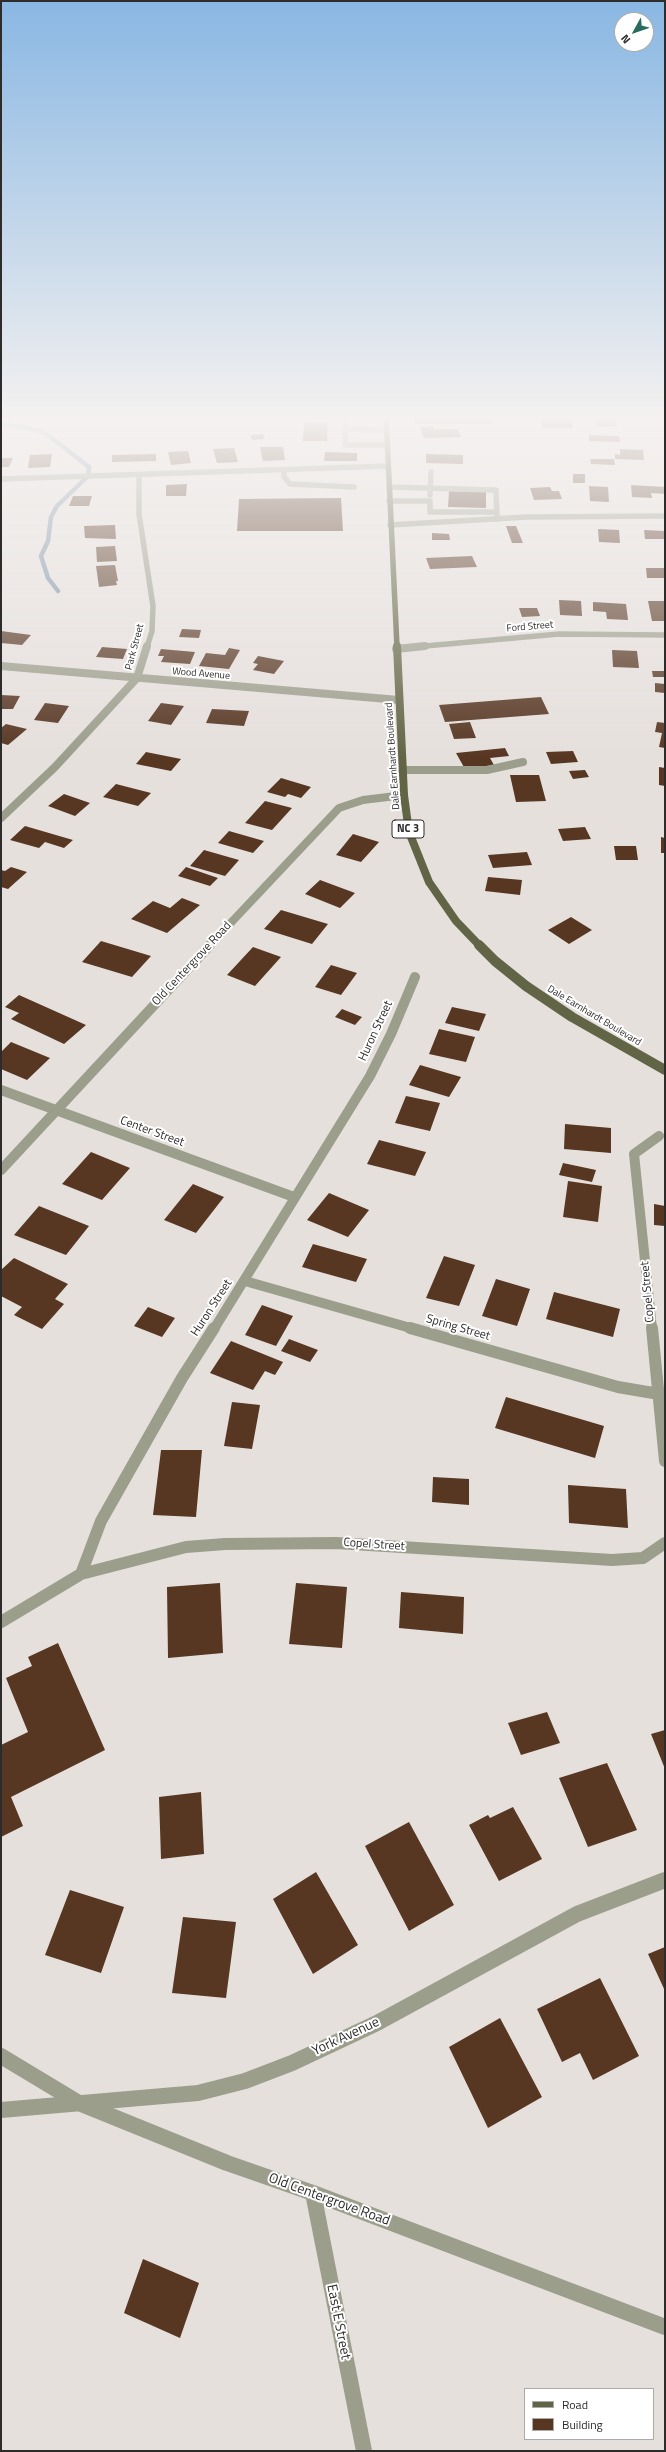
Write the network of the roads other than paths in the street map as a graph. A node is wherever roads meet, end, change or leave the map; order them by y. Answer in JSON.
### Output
{"nodes":[{"id":1,"x":140,"y":528,"type":"edge"},
{"id":2,"x":390,"y":528,"type":"edge"},
{"id":3,"x":665,"y":636,"type":"edge"},
{"id":4,"x":396,"y":649,"type":"junction"},
{"id":5,"x":1,"y":666,"type":"edge"},
{"id":6,"x":137,"y":678,"type":"junction"},
{"id":7,"x":399,"y":700,"type":"junction"},
{"id":8,"x":523,"y":762,"type":"dead end"},
{"id":9,"x":402,"y":770,"type":"junction"},
{"id":10,"x":404,"y":795,"type":"junction"},
{"id":11,"x":1,"y":818,"type":"edge"},
{"id":12,"x":415,"y":977,"type":"dead end"},
{"id":13,"x":665,"y":1070,"type":"edge"},
{"id":14,"x":1,"y":1090,"type":"edge"},
{"id":15,"x":56,"y":1111,"type":"junction"},
{"id":16,"x":659,"y":1136,"type":"dead end"},
{"id":17,"x":1,"y":1170,"type":"edge"},
{"id":18,"x":294,"y":1197,"type":"junction"},
{"id":19,"x":246,"y":1281,"type":"junction"},
{"id":20,"x":661,"y":1395,"type":"edge"},
{"id":21,"x":665,"y":1461,"type":"edge"},
{"id":22,"x":665,"y":1543,"type":"edge"},
{"id":23,"x":81,"y":1574,"type":"junction"},
{"id":24,"x":1,"y":1622,"type":"edge"},
{"id":25,"x":665,"y":1880,"type":"edge"},
{"id":26,"x":1,"y":2056,"type":"edge"},
{"id":27,"x":79,"y":2103,"type":"junction"},
{"id":28,"x":1,"y":2110,"type":"edge"},
{"id":29,"x":313,"y":2193,"type":"junction"},
{"id":30,"x":665,"y":2327,"type":"edge"},
{"id":31,"x":364,"y":2451,"type":"edge"}],
"edges":[{"from":1,"to":6,"type":"street","name":"Park Street"},
{"from":2,"to":4,"type":"main road","name":"Dale Earnhardt Boulevard","number":"NC 3"},
{"from":3,"to":4,"type":"street","name":"Ford Street"},
{"from":4,"to":7,"type":"main road","name":"Dale Earnhardt Boulevard","number":"NC 3"},
{"from":5,"to":6,"type":"street","name":"Wood Avenue"},
{"from":6,"to":7,"type":"street","name":"Wood Avenue"},
{"from":6,"to":11,"type":"street","name":"Park Street"},
{"from":7,"to":9,"type":"main road","name":"Dale Earnhardt Boulevard","number":"NC 3"},
{"from":8,"to":9,"type":"street"},
{"from":9,"to":10,"type":"main road","name":"Dale Earnhardt Boulevard","number":"NC 3"},
{"from":10,"to":13,"type":"main road","name":"Dale Earnhardt Boulevard","number":"NC 3"},
{"from":10,"to":15,"type":"street","name":"Old Centergrove Road"},
{"from":12,"to":18,"type":"street","name":"Huron Street"},
{"from":14,"to":15,"type":"street","name":"Center Street"},
{"from":15,"to":17,"type":"street","name":"Old Centergrove Road"},
{"from":15,"to":18,"type":"street","name":"Center Street"},
{"from":16,"to":20,"type":"street","name":"Copel Street"},
{"from":18,"to":19,"type":"street","name":"Huron Street"},
{"from":19,"to":20,"type":"street","name":"Spring Street"},
{"from":19,"to":23,"type":"street","name":"Huron Street"},
{"from":20,"to":21,"type":"street","name":"Copel Street"},
{"from":22,"to":23,"type":"street","name":"Copel Street"},
{"from":23,"to":24,"type":"street"},
{"from":25,"to":27,"type":"street","name":"York Avenue"},
{"from":26,"to":27,"type":"street","name":"Old Centergrove Road"},
{"from":27,"to":28,"type":"street","name":"York Avenue"},
{"from":27,"to":29,"type":"street","name":"Old Centergrove Road"},
{"from":29,"to":30,"type":"street","name":"Old Centergrove Road"},
{"from":29,"to":31,"type":"street","name":"East E Street"}]}
